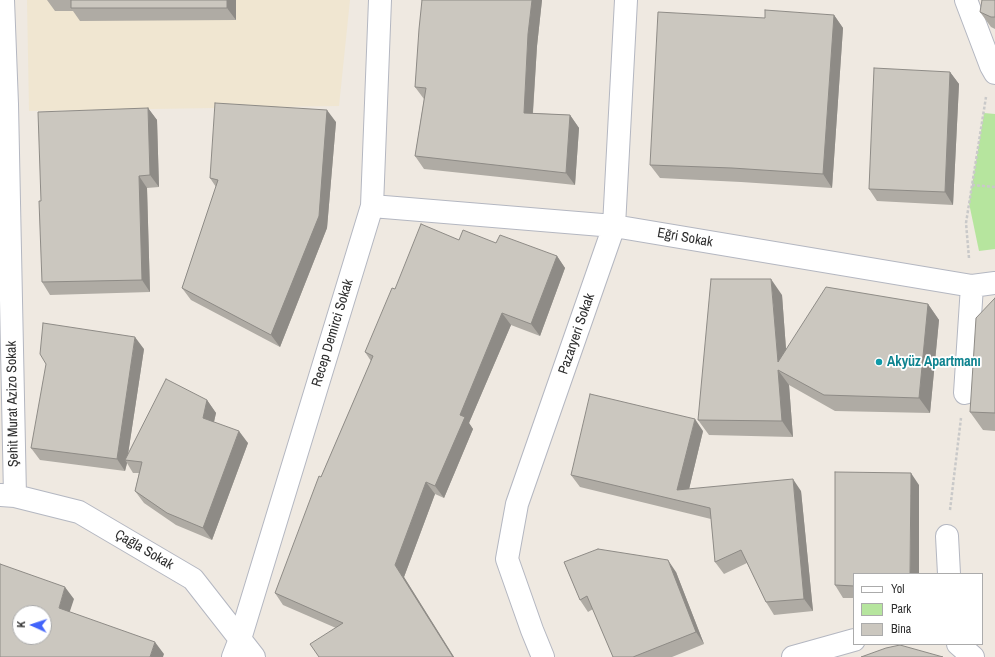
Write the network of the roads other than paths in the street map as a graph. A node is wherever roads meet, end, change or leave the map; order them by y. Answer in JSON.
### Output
{"nodes":[{"id":1,"x":3,"y":0,"type":"edge"},
{"id":2,"x":380,"y":0,"type":"edge"},
{"id":3,"x":626,"y":0,"type":"edge"},
{"id":4,"x":966,"y":0,"type":"edge"},
{"id":5,"x":993,"y":70,"type":"edge"},
{"id":6,"x":372,"y":206,"type":"junction"},
{"id":7,"x":614,"y":226,"type":"junction"},
{"id":8,"x":995,"y":283,"type":"edge"},
{"id":9,"x":972,"y":286,"type":"junction"},
{"id":10,"x":964,"y":393,"type":"road end"},
{"id":11,"x":7,"y":495,"type":"edge"},
{"id":12,"x":947,"y":536,"type":"road end"},
{"id":13,"x":949,"y":573,"type":"edge"},
{"id":14,"x":853,"y":640,"type":"edge"},
{"id":15,"x":959,"y":645,"type":"edge"},
{"id":16,"x":236,"y":648,"type":"edge"},
{"id":17,"x":254,"y":657,"type":"edge"},
{"id":18,"x":543,"y":657,"type":"edge"},
{"id":19,"x":793,"y":657,"type":"edge"},
{"id":20,"x":973,"y":657,"type":"edge"}],
"edges":[{"from":1,"to":11,"type":"street","name":"Şehit Murat Azizo Sokak"},
{"from":2,"to":6,"type":"street","name":"Recep Demirci Sokak"},
{"from":3,"to":7,"type":"street","name":"Pazaryeri Sokak"},
{"from":4,"to":5,"type":"street"},
{"from":6,"to":7,"type":"street","name":"Eğri Sokak"},
{"from":6,"to":16,"type":"street","name":"Recep Demirci Sokak"},
{"from":7,"to":9,"type":"street","name":"Eğri Sokak"},
{"from":7,"to":18,"type":"street","name":"Pazaryeri Sokak"},
{"from":8,"to":9,"type":"street","name":"Eğri Sokak"},
{"from":9,"to":10,"type":"street"},
{"from":11,"to":16,"type":"street","name":"Çağla Sokak"},
{"from":12,"to":13,"type":"street"},
{"from":14,"to":19,"type":"street"},
{"from":15,"to":20,"type":"street"},
{"from":16,"to":17,"type":"street","name":"Çağla Sokak"}]}
